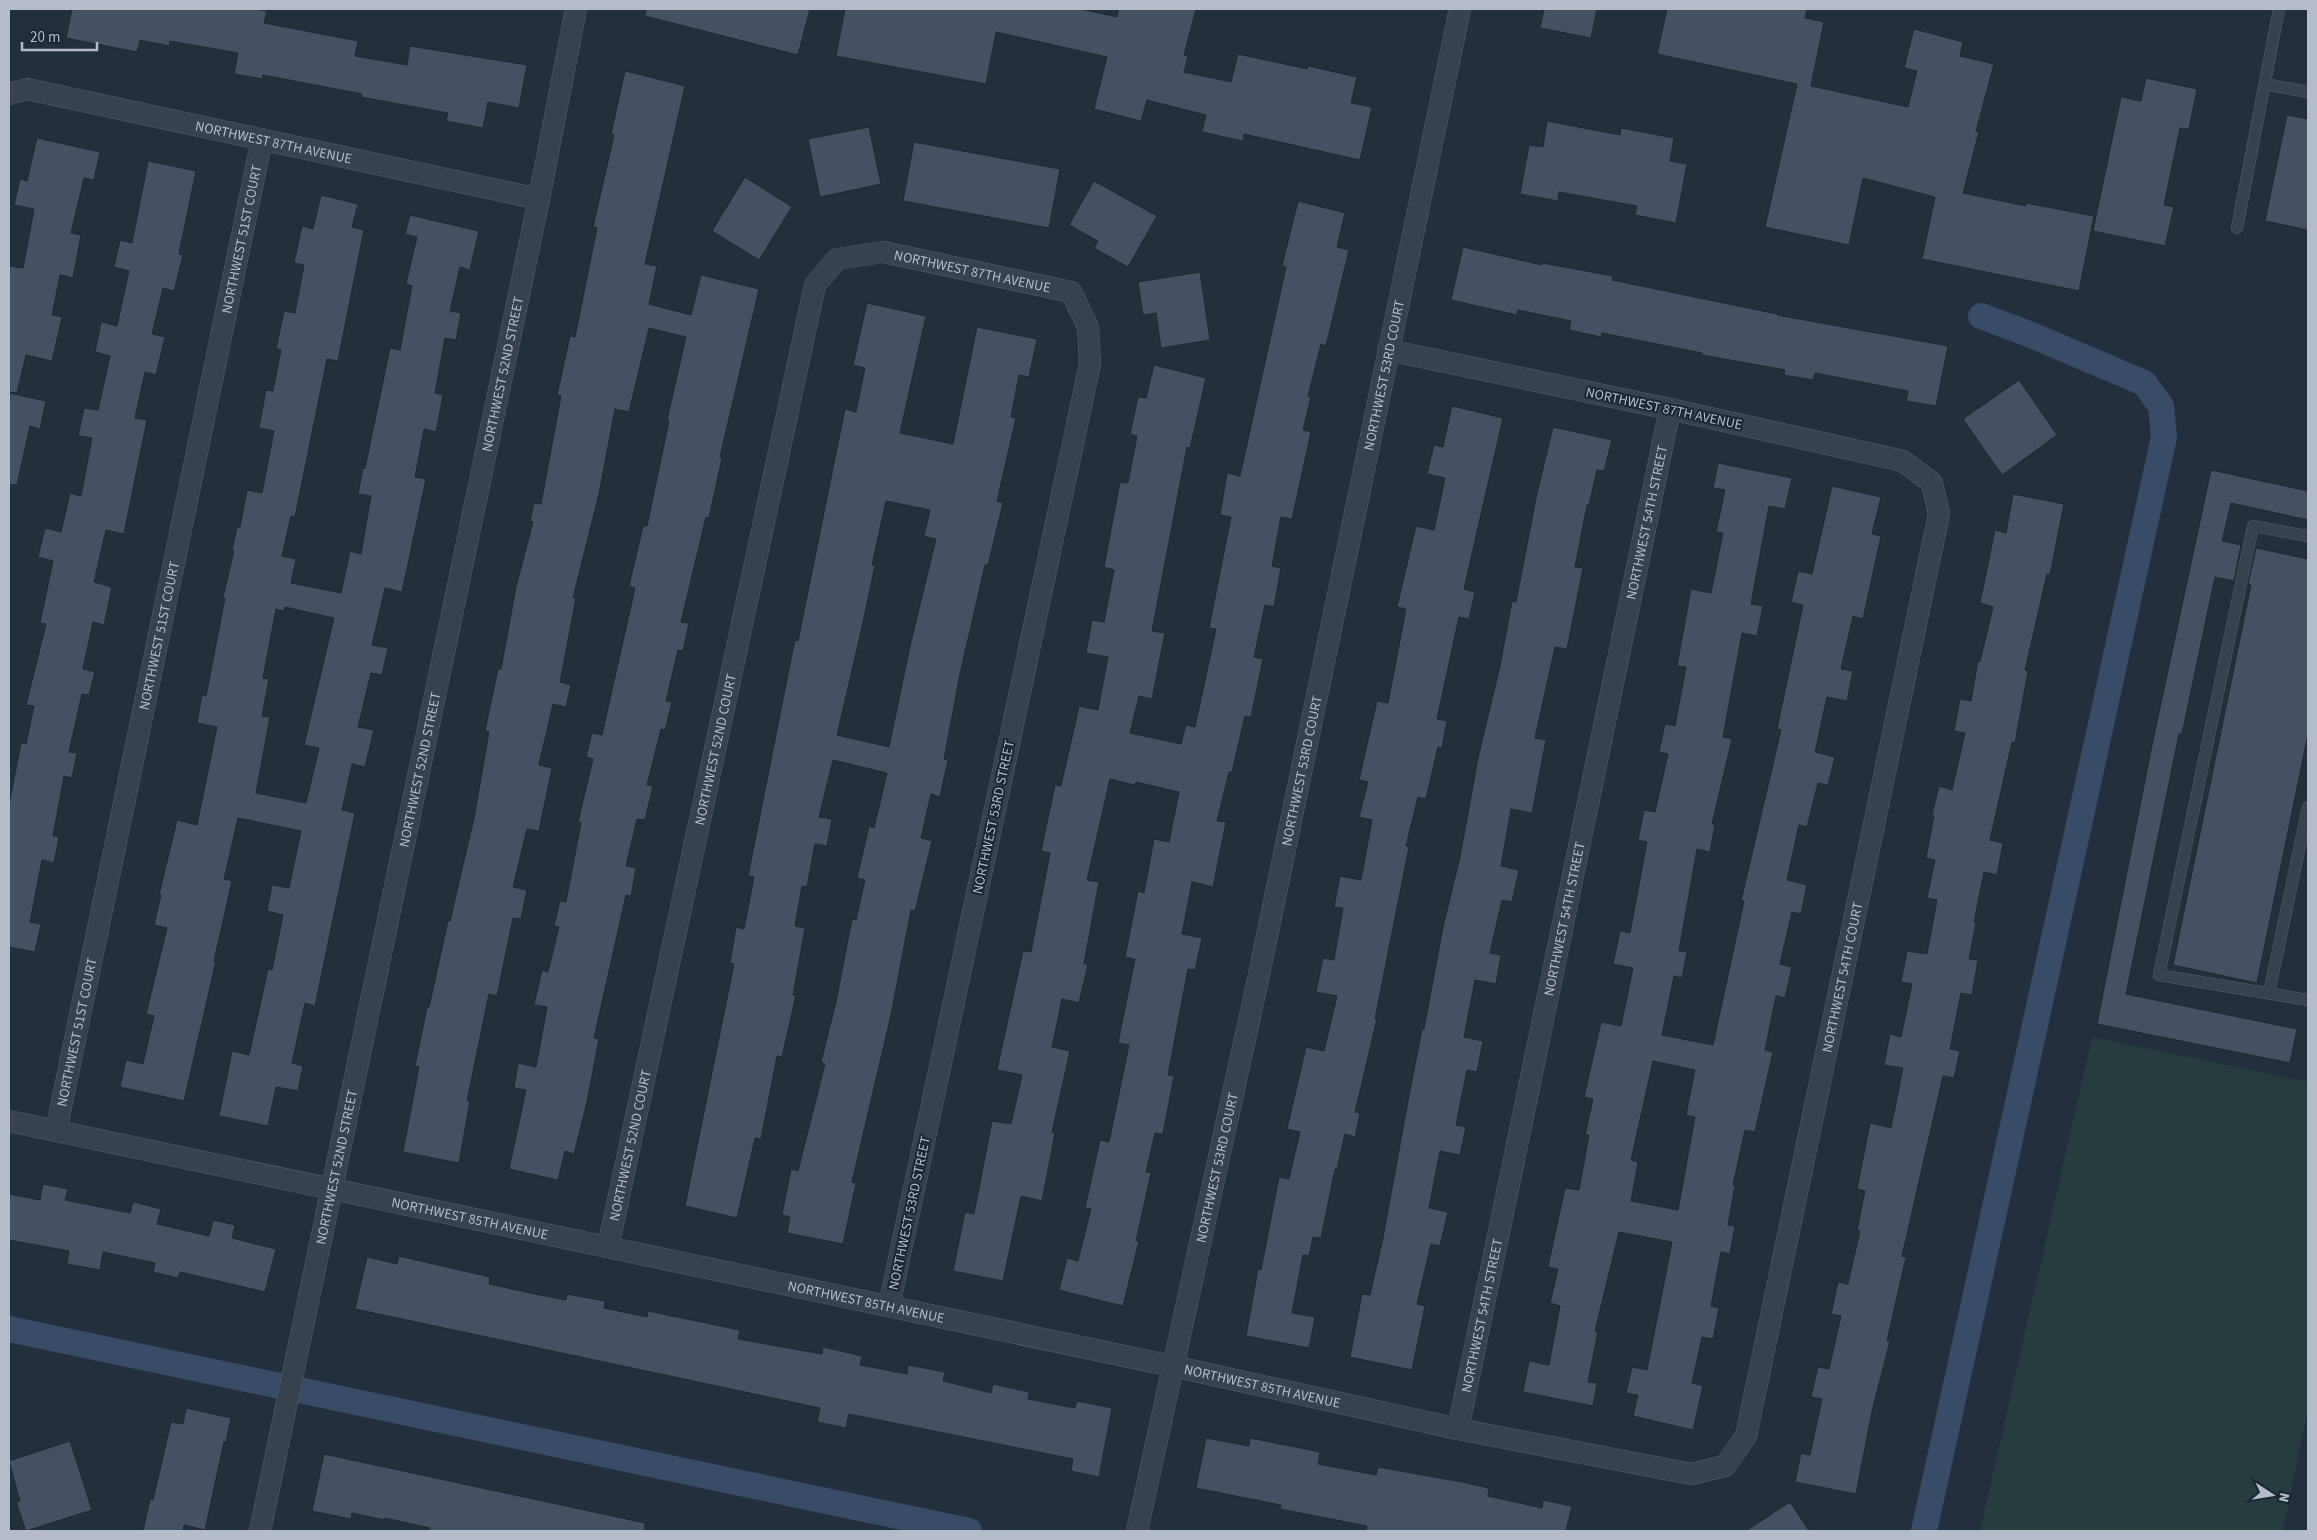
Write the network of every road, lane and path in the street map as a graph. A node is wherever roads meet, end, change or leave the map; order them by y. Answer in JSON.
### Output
{"nodes":[{"id":1,"x":576,"y":9,"type":"edge"},
{"id":2,"x":1460,"y":9,"type":"edge"},
{"id":3,"x":2279,"y":9,"type":"edge"},
{"id":4,"x":2265,"y":84,"type":"junction"},
{"id":5,"x":2308,"y":92,"type":"edge"},
{"id":6,"x":9,"y":94,"type":"edge"},
{"id":7,"x":262,"y":139,"type":"junction"},
{"id":8,"x":539,"y":199,"type":"junction"},
{"id":9,"x":2237,"y":228,"type":"dead end"},
{"id":10,"x":837,"y":259,"type":"joint"},
{"id":11,"x":1088,"y":327,"type":"joint"},
{"id":12,"x":1388,"y":350,"type":"junction"},
{"id":13,"x":1670,"y":409,"type":"junction"},
{"id":14,"x":1932,"y":483,"type":"joint"},
{"id":15,"x":2308,"y":536,"type":"edge"},
{"id":16,"x":2308,"y":807,"type":"edge"},
{"id":17,"x":2269,"y":993,"type":"junction"},
{"id":18,"x":2308,"y":1000,"type":"edge"},
{"id":19,"x":9,"y":1121,"type":"edge"},
{"id":20,"x":56,"y":1131,"type":"junction"},
{"id":21,"x":331,"y":1190,"type":"junction"},
{"id":22,"x":608,"y":1247,"type":"junction"},
{"id":23,"x":889,"y":1306,"type":"junction"},
{"id":24,"x":1172,"y":1366,"type":"junction"},
{"id":25,"x":1458,"y":1429,"type":"junction"},
{"id":26,"x":1725,"y":1466,"type":"joint"},
{"id":27,"x":1138,"y":1530,"type":"edge"},
{"id":28,"x":260,"y":1531,"type":"edge"}],
"edges":[{"from":1,"to":8,"type":"street","name":"NORTHWEST 52ND STREET"},
{"from":2,"to":12,"type":"street","name":"NORTHWEST 53RD COURT"},
{"from":3,"to":4,"type":"lane"},
{"from":4,"to":5,"type":"lane"},
{"from":4,"to":9,"type":"lane"},
{"from":6,"to":7,"type":"street","name":"NORTHWEST 87TH AVENUE"},
{"from":7,"to":8,"type":"street","name":"NORTHWEST 87TH AVENUE"},
{"from":7,"to":20,"type":"street","name":"NORTHWEST 51ST COURT"},
{"from":8,"to":21,"type":"street","name":"NORTHWEST 52ND STREET"},
{"from":10,"to":11,"type":"street","name":"NORTHWEST 87TH AVENUE"},
{"from":10,"to":22,"type":"street","name":"NORTHWEST 52ND COURT"},
{"from":11,"to":23,"type":"street","name":"NORTHWEST 53RD STREET"},
{"from":12,"to":13,"type":"street","name":"NORTHWEST 87TH AVENUE"},
{"from":12,"to":24,"type":"street","name":"NORTHWEST 53RD COURT"},
{"from":13,"to":14,"type":"street","name":"NORTHWEST 87TH AVENUE"},
{"from":13,"to":25,"type":"street","name":"NORTHWEST 54TH STREET"},
{"from":14,"to":26,"type":"street","name":"NORTHWEST 54TH COURT"},
{"from":15,"to":17,"type":"lane"},
{"from":16,"to":17,"type":"lane"},
{"from":17,"to":18,"type":"lane"},
{"from":19,"to":20,"type":"street","name":"NORTHWEST 85TH AVENUE"},
{"from":20,"to":21,"type":"street","name":"NORTHWEST 85TH AVENUE"},
{"from":21,"to":22,"type":"street","name":"NORTHWEST 85TH AVENUE"},
{"from":21,"to":28,"type":"street","name":"NORTHWEST 52ND STREET"},
{"from":22,"to":23,"type":"street","name":"NORTHWEST 85TH AVENUE"},
{"from":23,"to":24,"type":"street","name":"NORTHWEST 85TH AVENUE"},
{"from":24,"to":25,"type":"street","name":"NORTHWEST 85TH AVENUE"},
{"from":24,"to":27,"type":"street","name":"NORTHWEST 53RD COURT"},
{"from":25,"to":26,"type":"street","name":"NORTHWEST 85TH AVENUE"}]}
